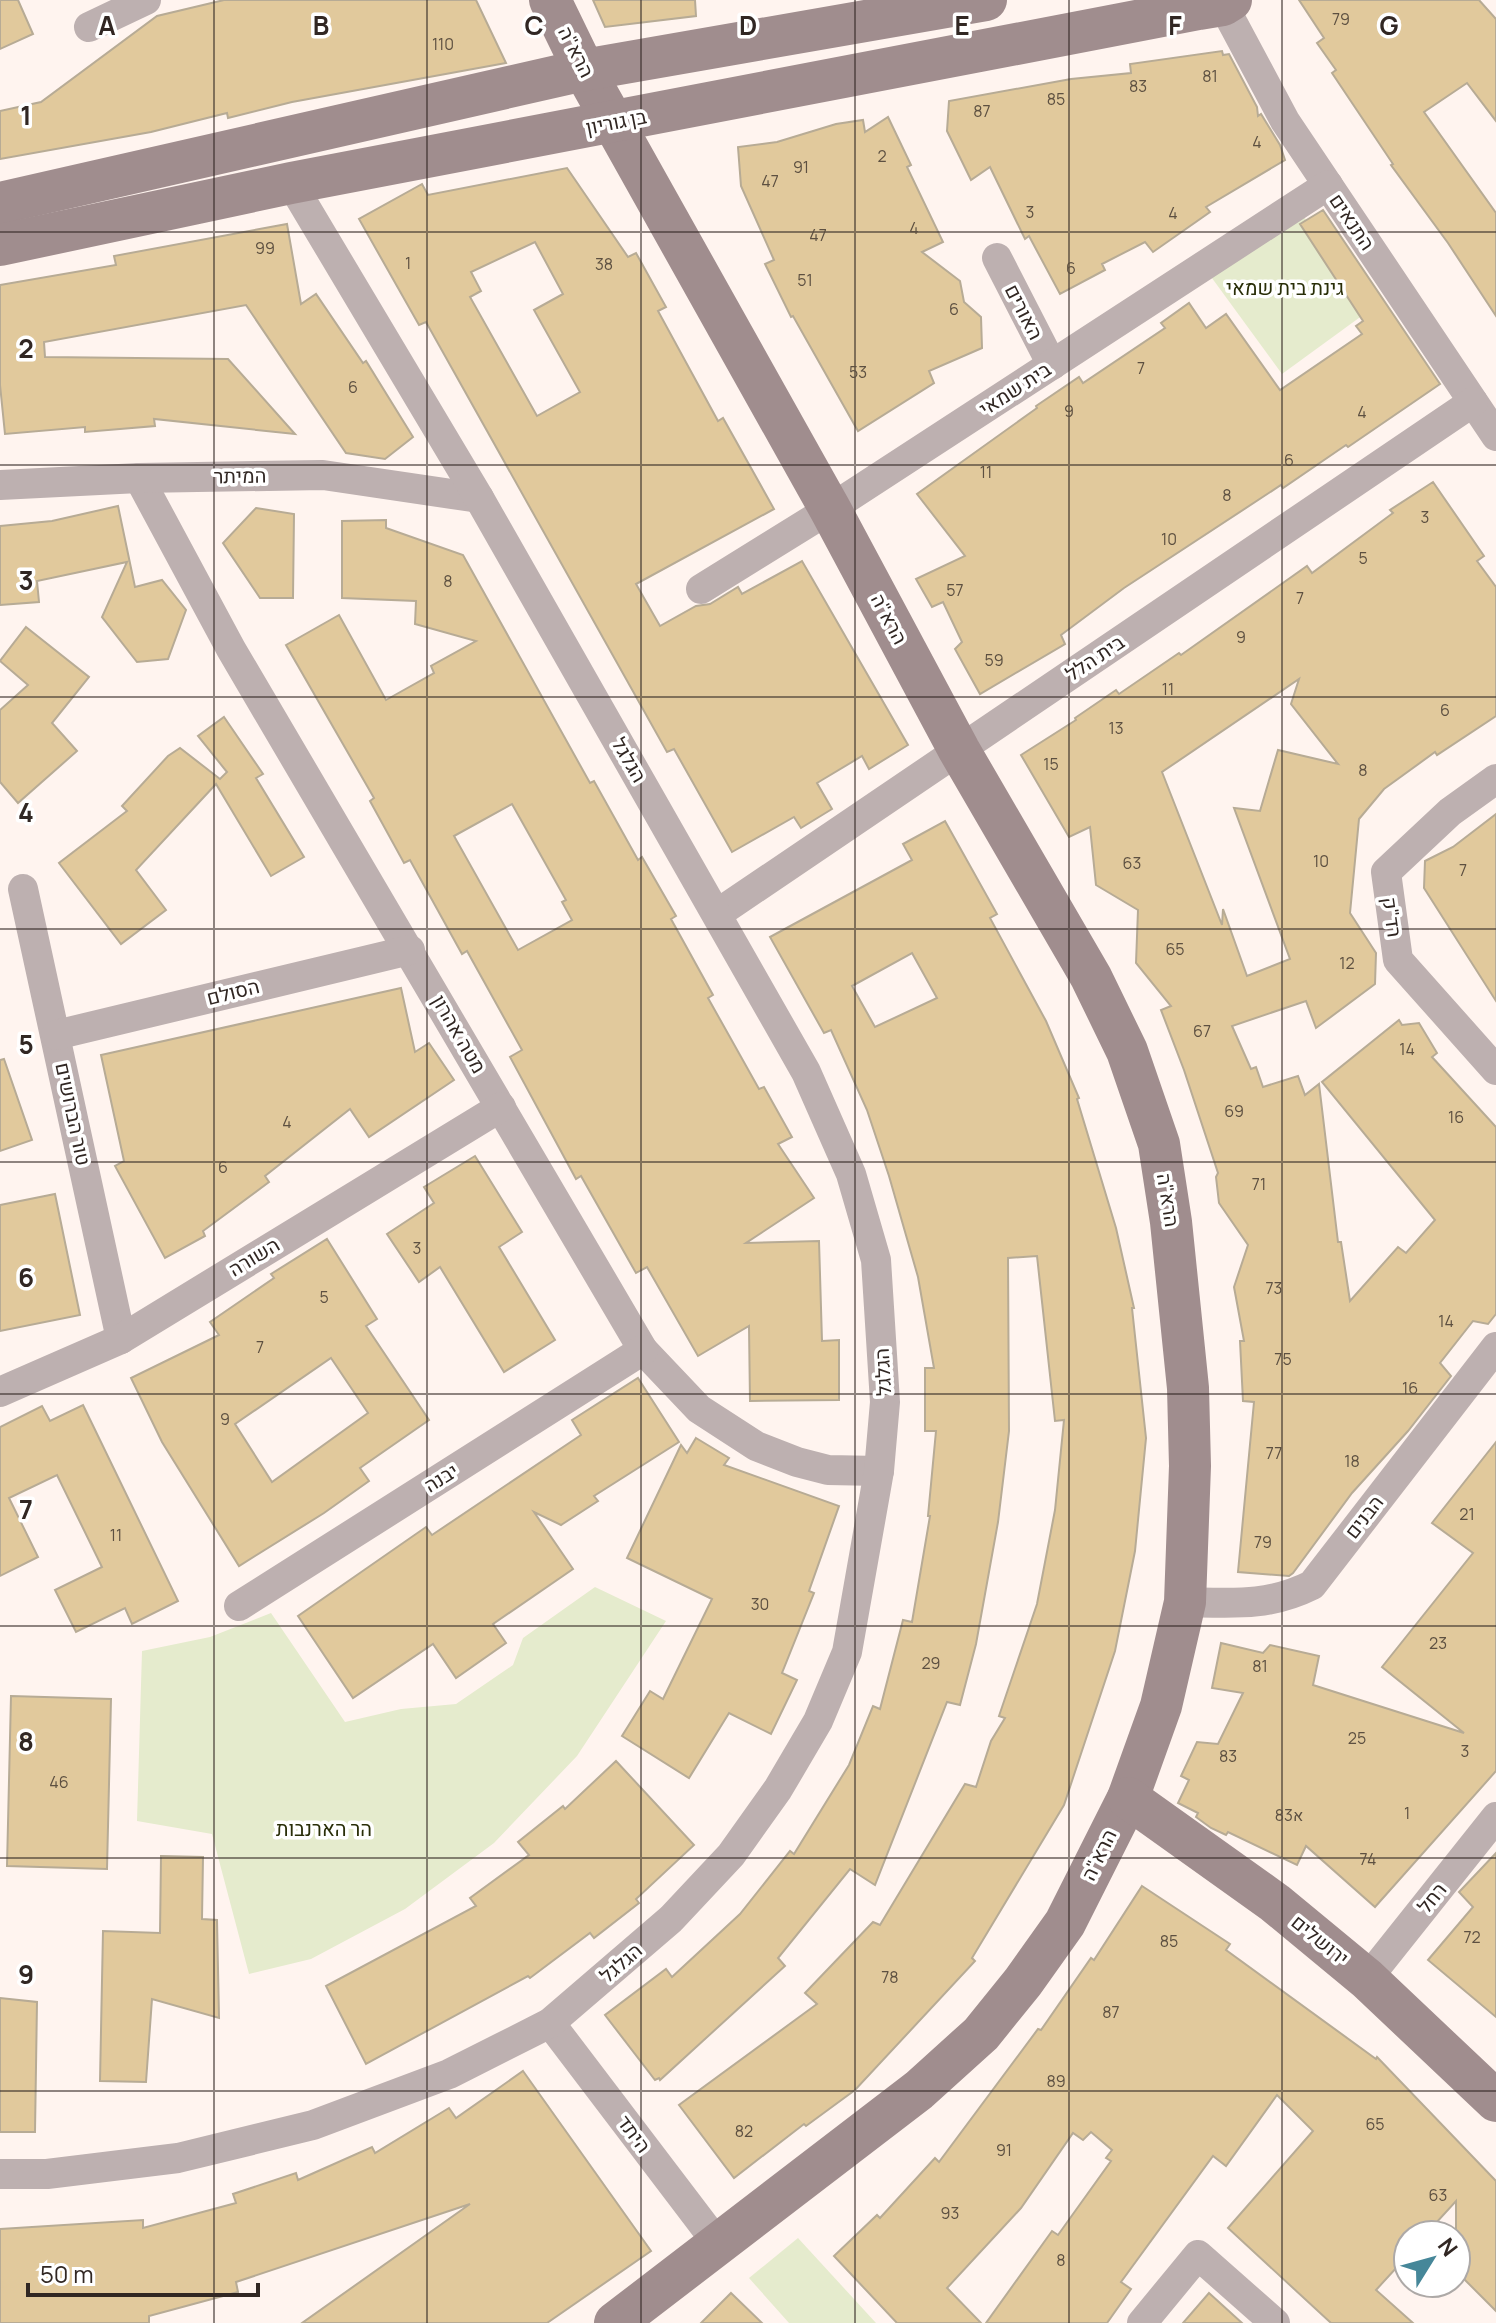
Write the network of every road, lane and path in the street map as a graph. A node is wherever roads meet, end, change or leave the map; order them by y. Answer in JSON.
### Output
{"nodes":[{"id":1,"x":146,"y":0,"type":"edge"},
{"id":2,"x":550,"y":0,"type":"edge"},
{"id":3,"x":986,"y":0,"type":"edge"},
{"id":4,"x":1226,"y":2,"type":"edge"},
{"id":5,"x":89,"y":27,"type":"dead end"},
{"id":6,"x":584,"y":70,"type":"junction"},
{"id":7,"x":509,"y":87,"type":"junction"},
{"id":8,"x":615,"y":123,"type":"junction"},
{"id":9,"x":291,"y":183,"type":"junction"},
{"id":10,"x":1328,"y":185,"type":"junction"},
{"id":11,"x":0,"y":203,"type":"edge"},
{"id":12,"x":0,"y":245,"type":"edge"},
{"id":13,"x":997,"y":258,"type":"dead end"},
{"id":14,"x":1052,"y":365,"type":"junction"},
{"id":15,"x":1473,"y":402,"type":"junction"},
{"id":16,"x":1496,"y":436,"type":"edge"},
{"id":17,"x":139,"y":478,"type":"junction"},
{"id":18,"x":0,"y":485,"type":"edge"},
{"id":19,"x":479,"y":498,"type":"junction"},
{"id":20,"x":830,"y":509,"type":"junction"},
{"id":21,"x":701,"y":589,"type":"dead end"},
{"id":22,"x":959,"y":750,"type":"junction"},
{"id":23,"x":1496,"y":779,"type":"edge"},
{"id":24,"x":23,"y":889,"type":"dead end"},
{"id":25,"x":717,"y":914,"type":"junction"},
{"id":26,"x":410,"y":950,"type":"junction"},
{"id":27,"x":56,"y":1035,"type":"junction"},
{"id":28,"x":1496,"y":1070,"type":"edge"},
{"id":29,"x":501,"y":1107,"type":"junction"},
{"id":30,"x":121,"y":1339,"type":"junction"},
{"id":31,"x":1496,"y":1347,"type":"edge"},
{"id":32,"x":643,"y":1350,"type":"junction"},
{"id":33,"x":0,"y":1392,"type":"edge"},
{"id":34,"x":879,"y":1471,"type":"junction"},
{"id":35,"x":1185,"y":1602,"type":"junction"},
{"id":36,"x":239,"y":1606,"type":"dead end"},
{"id":37,"x":1128,"y":1798,"type":"junction"},
{"id":38,"x":1496,"y":1817,"type":"edge"},
{"id":39,"x":1367,"y":1979,"type":"junction"},
{"id":40,"x":550,"y":2023,"type":"junction"},
{"id":41,"x":1496,"y":2101,"type":"edge"},
{"id":42,"x":0,"y":2174,"type":"edge"},
{"id":43,"x":718,"y":2244,"type":"junction"},
{"id":44,"x":615,"y":2323,"type":"edge"},
{"id":45,"x":1142,"y":2323,"type":"edge"},
{"id":46,"x":1275,"y":2323,"type":"edge"}],
"edges":[{"from":1,"to":5,"type":"street"},
{"from":2,"to":6,"type":"street","name":"הרא\"ה"},
{"from":2,"to":7,"type":"street"},
{"from":3,"to":6,"type":"street"},
{"from":4,"to":8,"type":"street","name":"בן גוריון"},
{"from":4,"to":10,"type":"street","name":"התנאים"},
{"from":6,"to":7,"type":"street"},
{"from":6,"to":8,"type":"street","name":"הרא\"ה"},
{"from":7,"to":11,"type":"street"},
{"from":8,"to":9,"type":"street","name":"בן גוריון"},
{"from":8,"to":20,"type":"street","name":"הרא\"ה"},
{"from":9,"to":12,"type":"street","name":"בן גוריון"},
{"from":9,"to":19,"type":"street","name":"הגלגל"},
{"from":10,"to":14,"type":"street","name":"בית שמאי"},
{"from":10,"to":15,"type":"street","name":"התנאים"},
{"from":13,"to":14,"type":"street","name":"האורים"},
{"from":14,"to":20,"type":"street","name":"בית שמאי"},
{"from":15,"to":16,"type":"street","name":"התנאים"},
{"from":15,"to":22,"type":"street","name":"בית הלל"},
{"from":17,"to":18,"type":"street","name":"המיתר"},
{"from":17,"to":19,"type":"street","name":"המיתר"},
{"from":17,"to":26,"type":"street","name":"מטה אהרון"},
{"from":19,"to":25,"type":"street","name":"הגלגל"},
{"from":20,"to":21,"type":"street","name":"בית שמאי"},
{"from":20,"to":22,"type":"street","name":"הרא\"ה"},
{"from":22,"to":25,"type":"street","name":"בית הלל"},
{"from":22,"to":35,"type":"street","name":"הרא\"ה"},
{"from":23,"to":28,"type":"street","name":"רד\"ק"},
{"from":24,"to":27,"type":"street","name":"טור הברושים"},
{"from":25,"to":34,"type":"street","name":"הגלגל"},
{"from":26,"to":27,"type":"street","name":"הסולם"},
{"from":26,"to":29,"type":"street","name":"מטה אהרון"},
{"from":27,"to":30,"type":"street","name":"טור הברושים"},
{"from":29,"to":30,"type":"street","name":"השורה"},
{"from":29,"to":32,"type":"street","name":"מטה אהרון"},
{"from":30,"to":33,"type":"street","name":"השורה"},
{"from":31,"to":35,"type":"street","name":"הבנים"},
{"from":32,"to":34,"type":"street","name":"מטה אהרון"},
{"from":32,"to":36,"type":"street","name":"יבנה"},
{"from":34,"to":40,"type":"street","name":"הגלגל"},
{"from":35,"to":37,"type":"street","name":"הרא\"ה"},
{"from":37,"to":39,"type":"street","name":"ירושלים"},
{"from":37,"to":43,"type":"street","name":"הרא\"ה"},
{"from":38,"to":39,"type":"street","name":"רחל"},
{"from":39,"to":41,"type":"street","name":"ירושלים"},
{"from":40,"to":42,"type":"street","name":"הגלגל"},
{"from":40,"to":43,"type":"street","name":"היתד"},
{"from":43,"to":44,"type":"street","name":"הרא\"ה"},
{"from":45,"to":46,"type":"street"}]}
